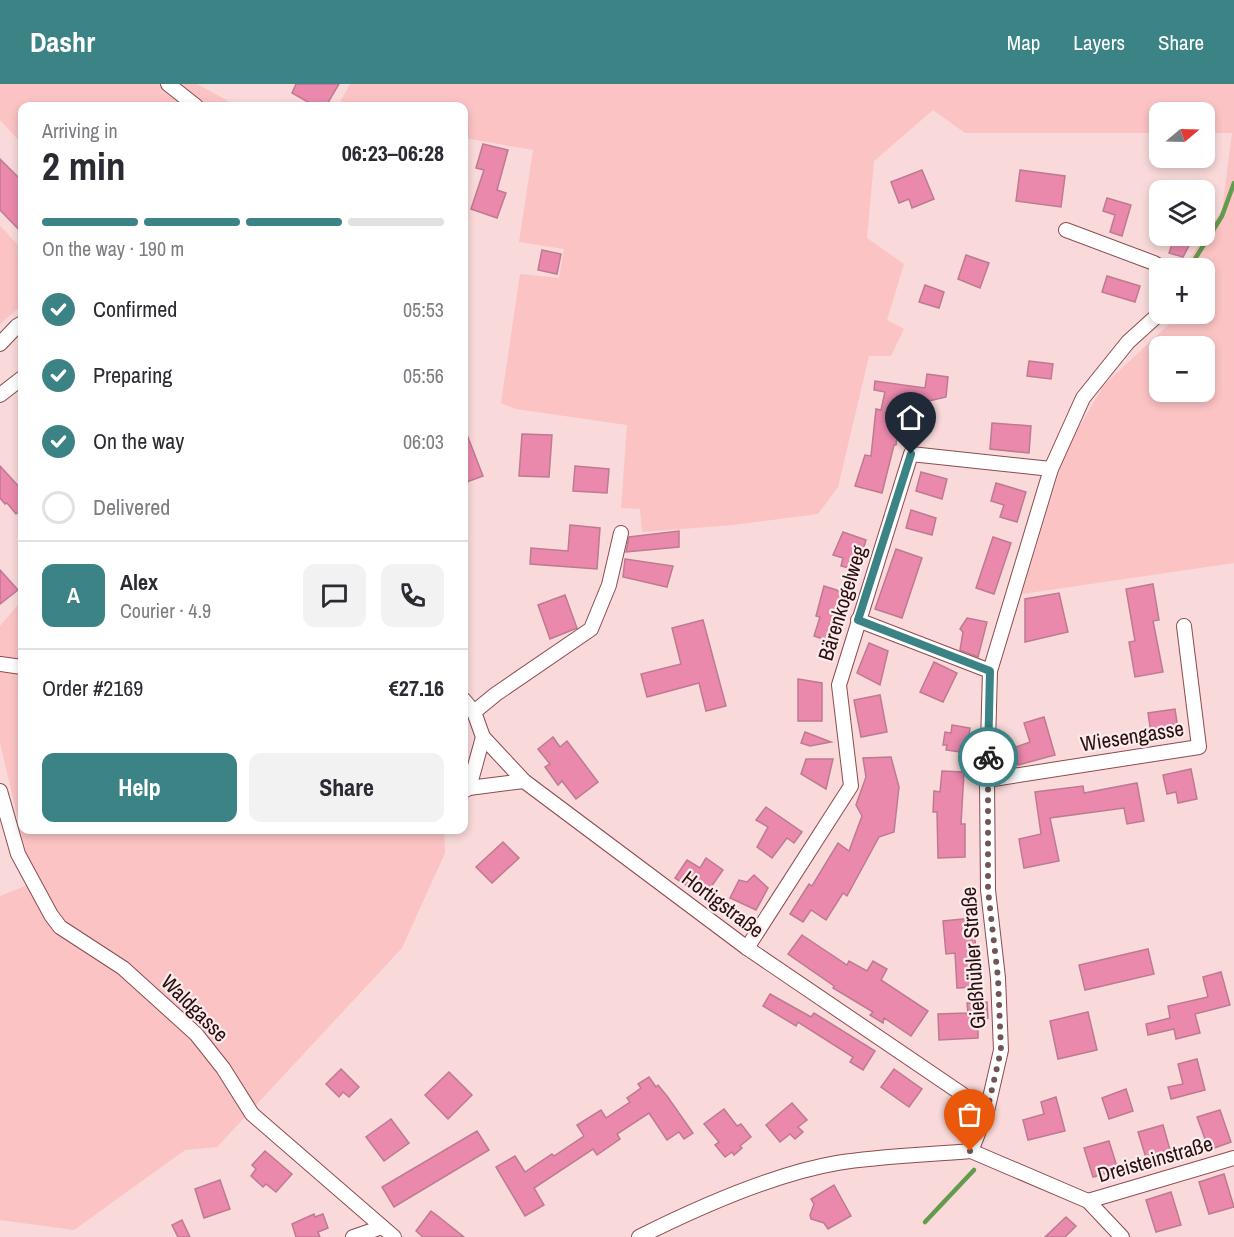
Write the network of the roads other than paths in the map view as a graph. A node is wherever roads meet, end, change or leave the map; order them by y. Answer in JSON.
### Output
{"nodes":[{"id":1,"x":168,"y":84,"type":"edge"},
{"id":2,"x":191,"y":102,"type":"edge"},
{"id":3,"x":1066,"y":230,"type":"dead end"},
{"id":4,"x":1149,"y":261,"type":"edge"},
{"id":5,"x":1149,"y":323,"type":"edge"},
{"id":6,"x":18,"y":325,"type":"edge"},
{"id":7,"x":0,"y":344,"type":"edge"},
{"id":8,"x":18,"y":381,"type":"edge"},
{"id":9,"x":0,"y":395,"type":"edge"},
{"id":10,"x":1050,"y":469,"type":"junction"},
{"id":11,"x":621,"y":533,"type":"dead end"},
{"id":12,"x":858,"y":620,"type":"junction"},
{"id":13,"x":1184,"y":626,"type":"dead end"},
{"id":14,"x":0,"y":664,"type":"edge"},
{"id":15,"x":18,"y":666,"type":"edge"},
{"id":16,"x":990,"y":671,"type":"junction"},
{"id":17,"x":468,"y":705,"type":"edge"},
{"id":18,"x":474,"y":712,"type":"junction"},
{"id":19,"x":483,"y":737,"type":"junction"},
{"id":20,"x":987,"y":780,"type":"junction"},
{"id":21,"x":524,"y":781,"type":"junction"},
{"id":22,"x":468,"y":783,"type":"edge"},
{"id":23,"x":468,"y":789,"type":"edge"},
{"id":24,"x":0,"y":791,"type":"edge"},
{"id":25,"x":747,"y":948,"type":"junction"},
{"id":26,"x":987,"y":1111,"type":"junction"},
{"id":27,"x":970,"y":1151,"type":"junction"},
{"id":28,"x":1234,"y":1158,"type":"edge"},
{"id":29,"x":1088,"y":1201,"type":"junction"},
{"id":30,"x":382,"y":1227,"type":"junction"},
{"id":31,"x":353,"y":1237,"type":"edge"},
{"id":32,"x":394,"y":1237,"type":"edge"},
{"id":33,"x":639,"y":1237,"type":"edge"},
{"id":34,"x":1122,"y":1237,"type":"edge"}],
"edges":[{"from":1,"to":2,"type":"street"},
{"from":3,"to":4,"type":"street"},
{"from":5,"to":10,"type":"street","name":"Gießhübler Straße"},
{"from":6,"to":7,"type":"street"},
{"from":8,"to":9,"type":"street"},
{"from":10,"to":12,"type":"street","name":"Bärenkogelweg"},
{"from":10,"to":16,"type":"street","name":"Gießhübler Straße"},
{"from":11,"to":18,"type":"street"},
{"from":12,"to":16,"type":"street"},
{"from":12,"to":25,"type":"street","name":"Bärenkogelweg"},
{"from":13,"to":20,"type":"street","name":"Wiesengasse"},
{"from":14,"to":15,"type":"street"},
{"from":16,"to":20,"type":"street","name":"Gießhübler Straße"},
{"from":17,"to":18,"type":"street","name":"Hortigstraße"},
{"from":18,"to":19,"type":"street","name":"Hortigstraße"},
{"from":19,"to":21,"type":"street","name":"Hortigstraße"},
{"from":19,"to":22,"type":"street"},
{"from":20,"to":26,"type":"street","name":"Gießhübler Straße"},
{"from":21,"to":23,"type":"street"},
{"from":21,"to":25,"type":"street","name":"Hortigstraße"},
{"from":24,"to":30,"type":"street","name":"Waldgasse"},
{"from":25,"to":26,"type":"street","name":"Hortigstraße"},
{"from":26,"to":27,"type":"street","name":"Gießhübler Straße"},
{"from":27,"to":29,"type":"street","name":"Dreisteinstraße"},
{"from":27,"to":33,"type":"street"},
{"from":28,"to":29,"type":"street","name":"Dreisteinstraße"},
{"from":29,"to":34,"type":"street","name":"Dreisteinstraße"},
{"from":30,"to":31,"type":"street"},
{"from":30,"to":32,"type":"street","name":"Waldgasse"}]}
